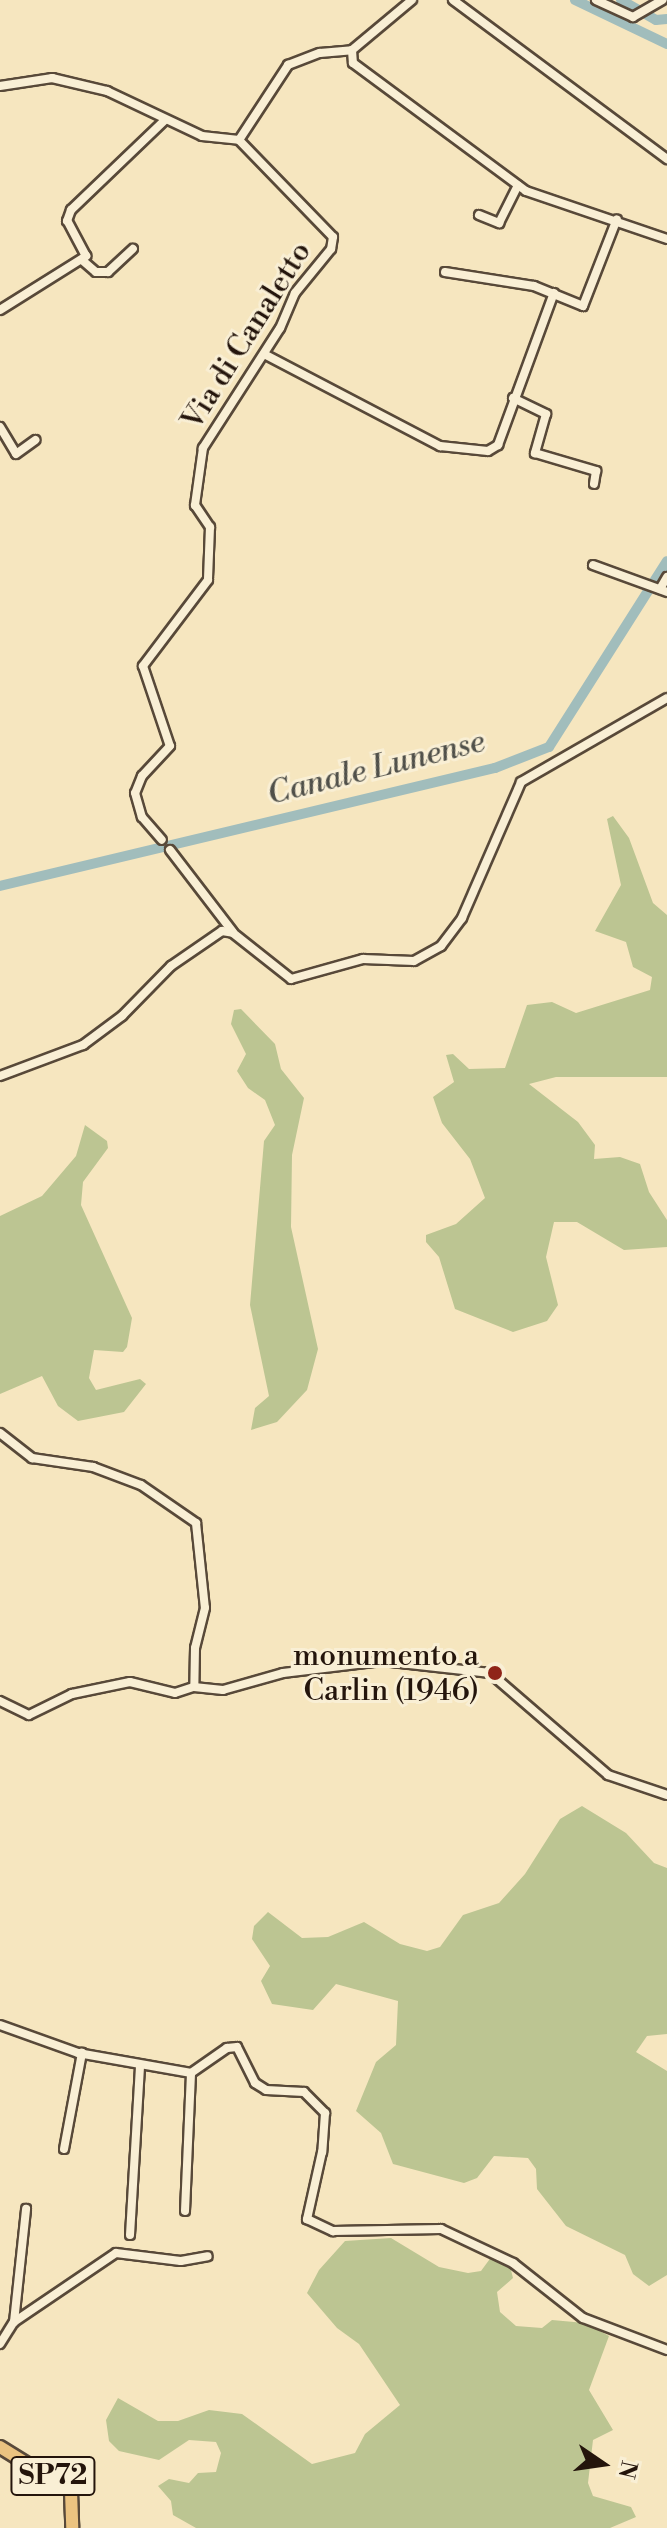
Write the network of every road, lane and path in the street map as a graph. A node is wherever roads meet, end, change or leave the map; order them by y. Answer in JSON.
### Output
{"nodes":[{"id":1,"x":412,"y":0,"type":"edge"},
{"id":2,"x":453,"y":0,"type":"edge"},
{"id":3,"x":596,"y":0,"type":"edge"},
{"id":4,"x":659,"y":1,"type":"edge"},
{"id":5,"x":352,"y":50,"type":"junction"},
{"id":6,"x":0,"y":86,"type":"edge"},
{"id":7,"x":165,"y":120,"type":"junction"},
{"id":8,"x":239,"y":140,"type":"junction"},
{"id":9,"x":667,"y":159,"type":"edge"},
{"id":10,"x":518,"y":185,"type":"junction"},
{"id":11,"x":479,"y":215,"type":"dead end"},
{"id":12,"x":617,"y":219,"type":"junction"},
{"id":13,"x":667,"y":239,"type":"edge"},
{"id":14,"x":133,"y":249,"type":"dead end"},
{"id":15,"x":82,"y":260,"type":"junction"},
{"id":16,"x":445,"y":272,"type":"dead end"},
{"id":17,"x":554,"y":293,"type":"junction"},
{"id":18,"x":0,"y":310,"type":"edge"},
{"id":19,"x":264,"y":354,"type":"junction"},
{"id":20,"x":513,"y":398,"type":"junction"},
{"id":21,"x":0,"y":427,"type":"edge"},
{"id":22,"x":35,"y":440,"type":"dead end"},
{"id":23,"x":594,"y":484,"type":"dead end"},
{"id":24,"x":593,"y":565,"type":"dead end"},
{"id":25,"x":667,"y":577,"type":"edge"},
{"id":26,"x":663,"y":591,"type":"edge"},
{"id":27,"x":667,"y":699,"type":"edge"},
{"id":28,"x":162,"y":840,"type":"dead end"},
{"id":29,"x":170,"y":850,"type":"dead end"},
{"id":30,"x":233,"y":933,"type":"junction"},
{"id":31,"x":0,"y":1076,"type":"edge"},
{"id":32,"x":0,"y":1433,"type":"edge"},
{"id":33,"x":194,"y":1687,"type":"junction"},
{"id":34,"x":0,"y":1701,"type":"edge"},
{"id":35,"x":667,"y":1795,"type":"edge"},
{"id":36,"x":0,"y":2025,"type":"edge"},
{"id":37,"x":82,"y":2053,"type":"junction"},
{"id":38,"x":140,"y":2066,"type":"junction"},
{"id":39,"x":191,"y":2073,"type":"junction"},
{"id":40,"x":64,"y":2149,"type":"dead end"},
{"id":41,"x":26,"y":2209,"type":"dead end"},
{"id":42,"x":185,"y":2211,"type":"dead end"},
{"id":43,"x":130,"y":2235,"type":"dead end"},
{"id":44,"x":208,"y":2256,"type":"dead end"},
{"id":45,"x":14,"y":2322,"type":"junction"},
{"id":46,"x":0,"y":2344,"type":"edge"},
{"id":47,"x":667,"y":2350,"type":"edge"},
{"id":48,"x":0,"y":2447,"type":"edge"},
{"id":49,"x":72,"y":2528,"type":"edge"}],
"edges":[{"from":1,"to":5,"type":"street"},
{"from":2,"to":9,"type":"street"},
{"from":3,"to":4,"type":"street"},
{"from":5,"to":8,"type":"street"},
{"from":5,"to":10,"type":"street"},
{"from":6,"to":7,"type":"street"},
{"from":7,"to":8,"type":"street"},
{"from":7,"to":15,"type":"street"},
{"from":8,"to":19,"type":"street","name":"Via di Canaletto"},
{"from":10,"to":11,"type":"street"},
{"from":10,"to":12,"type":"street"},
{"from":12,"to":13,"type":"street"},
{"from":12,"to":17,"type":"street"},
{"from":14,"to":15,"type":"street"},
{"from":15,"to":18,"type":"street"},
{"from":16,"to":17,"type":"street"},
{"from":17,"to":20,"type":"street"},
{"from":19,"to":20,"type":"street"},
{"from":19,"to":28,"type":"street","name":"Via di Canaletto"},
{"from":20,"to":23,"type":"street"},
{"from":21,"to":22,"type":"street"},
{"from":24,"to":26,"type":"street"},
{"from":25,"to":26,"type":"street"},
{"from":27,"to":30,"type":"street"},
{"from":29,"to":30,"type":"street"},
{"from":30,"to":31,"type":"street"},
{"from":32,"to":33,"type":"street"},
{"from":33,"to":34,"type":"street"},
{"from":33,"to":35,"type":"street"},
{"from":36,"to":37,"type":"street"},
{"from":37,"to":38,"type":"street"},
{"from":37,"to":40,"type":"street"},
{"from":38,"to":39,"type":"street"},
{"from":38,"to":43,"type":"street"},
{"from":39,"to":42,"type":"street"},
{"from":39,"to":47,"type":"street"},
{"from":41,"to":45,"type":"street"},
{"from":44,"to":45,"type":"street"},
{"from":45,"to":46,"type":"street"},
{"from":48,"to":49,"type":"main road","number":"SP72"}]}
